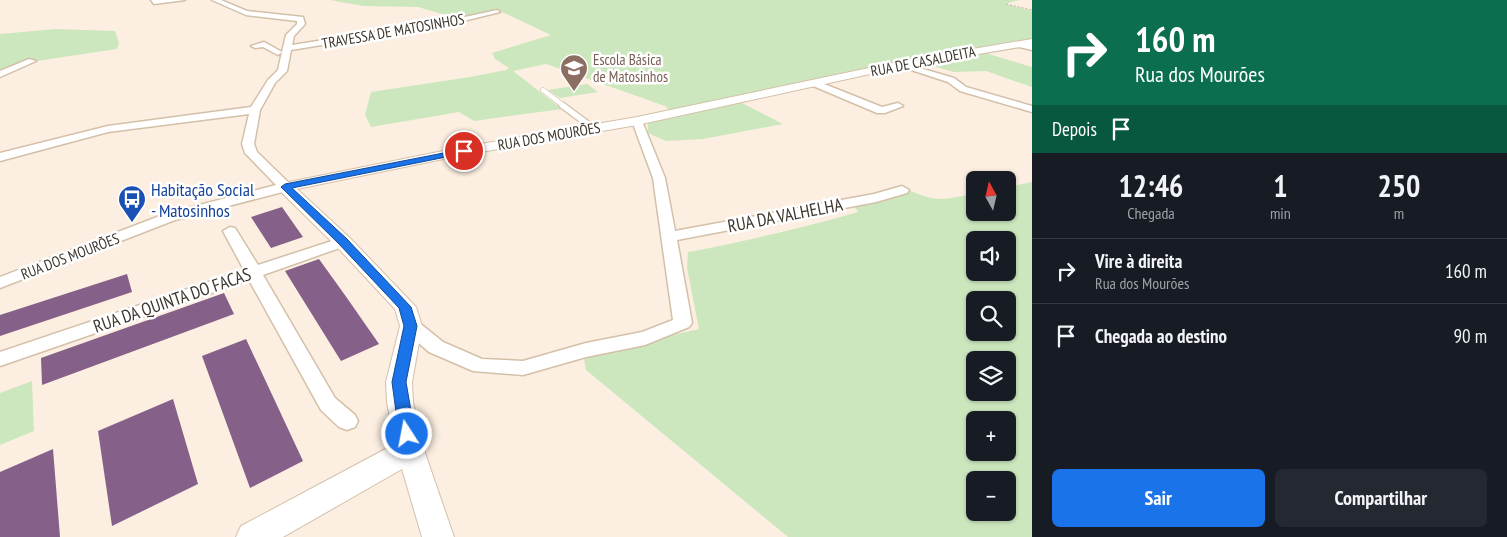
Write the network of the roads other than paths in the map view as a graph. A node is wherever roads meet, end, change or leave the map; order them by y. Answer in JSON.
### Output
{"nodes":[{"id":1,"x":154,"y":0,"type":"edge"},
{"id":2,"x":182,"y":0,"type":"edge"},
{"id":3,"x":215,"y":0,"type":"edge"},
{"id":4,"x":497,"y":12,"type":"dead end"},
{"id":5,"x":1032,"y":42,"type":"edge"},
{"id":6,"x":1018,"y":44,"type":"junction"},
{"id":7,"x":255,"y":46,"type":"dead end"},
{"id":8,"x":1032,"y":48,"type":"edge"},
{"id":9,"x":283,"y":50,"type":"junction"},
{"id":10,"x":32,"y":61,"type":"dead end"},
{"id":11,"x":902,"y":64,"type":"junction"},
{"id":12,"x":0,"y":74,"type":"edge"},
{"id":13,"x":814,"y":84,"type":"junction"},
{"id":14,"x":543,"y":90,"type":"dead end"},
{"id":15,"x":898,"y":106,"type":"dead end"},
{"id":16,"x":1032,"y":109,"type":"edge"},
{"id":17,"x":255,"y":110,"type":"junction"},
{"id":18,"x":637,"y":121,"type":"junction"},
{"id":19,"x":593,"y":128,"type":"junction"},
{"id":20,"x":0,"y":157,"type":"edge"},
{"id":21,"x":285,"y":187,"type":"junction"},
{"id":22,"x":902,"y":190,"type":"dead end"},
{"id":23,"x":230,"y":231,"type":"dead end"},
{"id":24,"x":668,"y":237,"type":"junction"},
{"id":25,"x":343,"y":242,"type":"junction"},
{"id":26,"x":253,"y":272,"type":"junction"},
{"id":27,"x":0,"y":283,"type":"edge"},
{"id":28,"x":410,"y":326,"type":"junction"},
{"id":29,"x":0,"y":359,"type":"edge"},
{"id":30,"x":347,"y":421,"type":"dead end"},
{"id":31,"x":410,"y":450,"type":"junction"},
{"id":32,"x":252,"y":537,"type":"edge"},
{"id":33,"x":438,"y":537,"type":"edge"}],
"edges":[{"from":1,"to":2,"type":"street"},
{"from":3,"to":9,"type":"street"},
{"from":4,"to":9,"type":"street","name":"TRAVESSA DE MATOSINHOS"},
{"from":5,"to":6,"type":"street","name":"RUA DE CASALDEITA"},
{"from":6,"to":8,"type":"street"},
{"from":6,"to":11,"type":"street","name":"RUA DE CASALDEITA"},
{"from":7,"to":9,"type":"street"},
{"from":9,"to":17,"type":"street"},
{"from":10,"to":12,"type":"street"},
{"from":11,"to":13,"type":"street","name":"RUA DE CASALDEITA"},
{"from":11,"to":16,"type":"street"},
{"from":13,"to":15,"type":"street"},
{"from":13,"to":18,"type":"street","name":"RUA DOS MOURÕES"},
{"from":14,"to":19,"type":"lane"},
{"from":17,"to":20,"type":"street"},
{"from":17,"to":21,"type":"street"},
{"from":18,"to":19,"type":"street","name":"RUA DOS MOURÕES"},
{"from":18,"to":24,"type":"street"},
{"from":19,"to":21,"type":"street","name":"RUA DOS MOURÕES"},
{"from":21,"to":25,"type":"street"},
{"from":21,"to":27,"type":"street","name":"RUA DOS MOURÕES"},
{"from":22,"to":24,"type":"street","name":"RUA DA VALHELHA"},
{"from":23,"to":26,"type":"street"},
{"from":24,"to":28,"type":"street"},
{"from":25,"to":26,"type":"street","name":"RUA DA QUINTA DO FACAS"},
{"from":25,"to":28,"type":"street"},
{"from":26,"to":29,"type":"street","name":"RUA DA QUINTA DO FACAS"},
{"from":26,"to":30,"type":"street"},
{"from":28,"to":31,"type":"street"},
{"from":31,"to":32,"type":"street"},
{"from":31,"to":33,"type":"street"}]}
